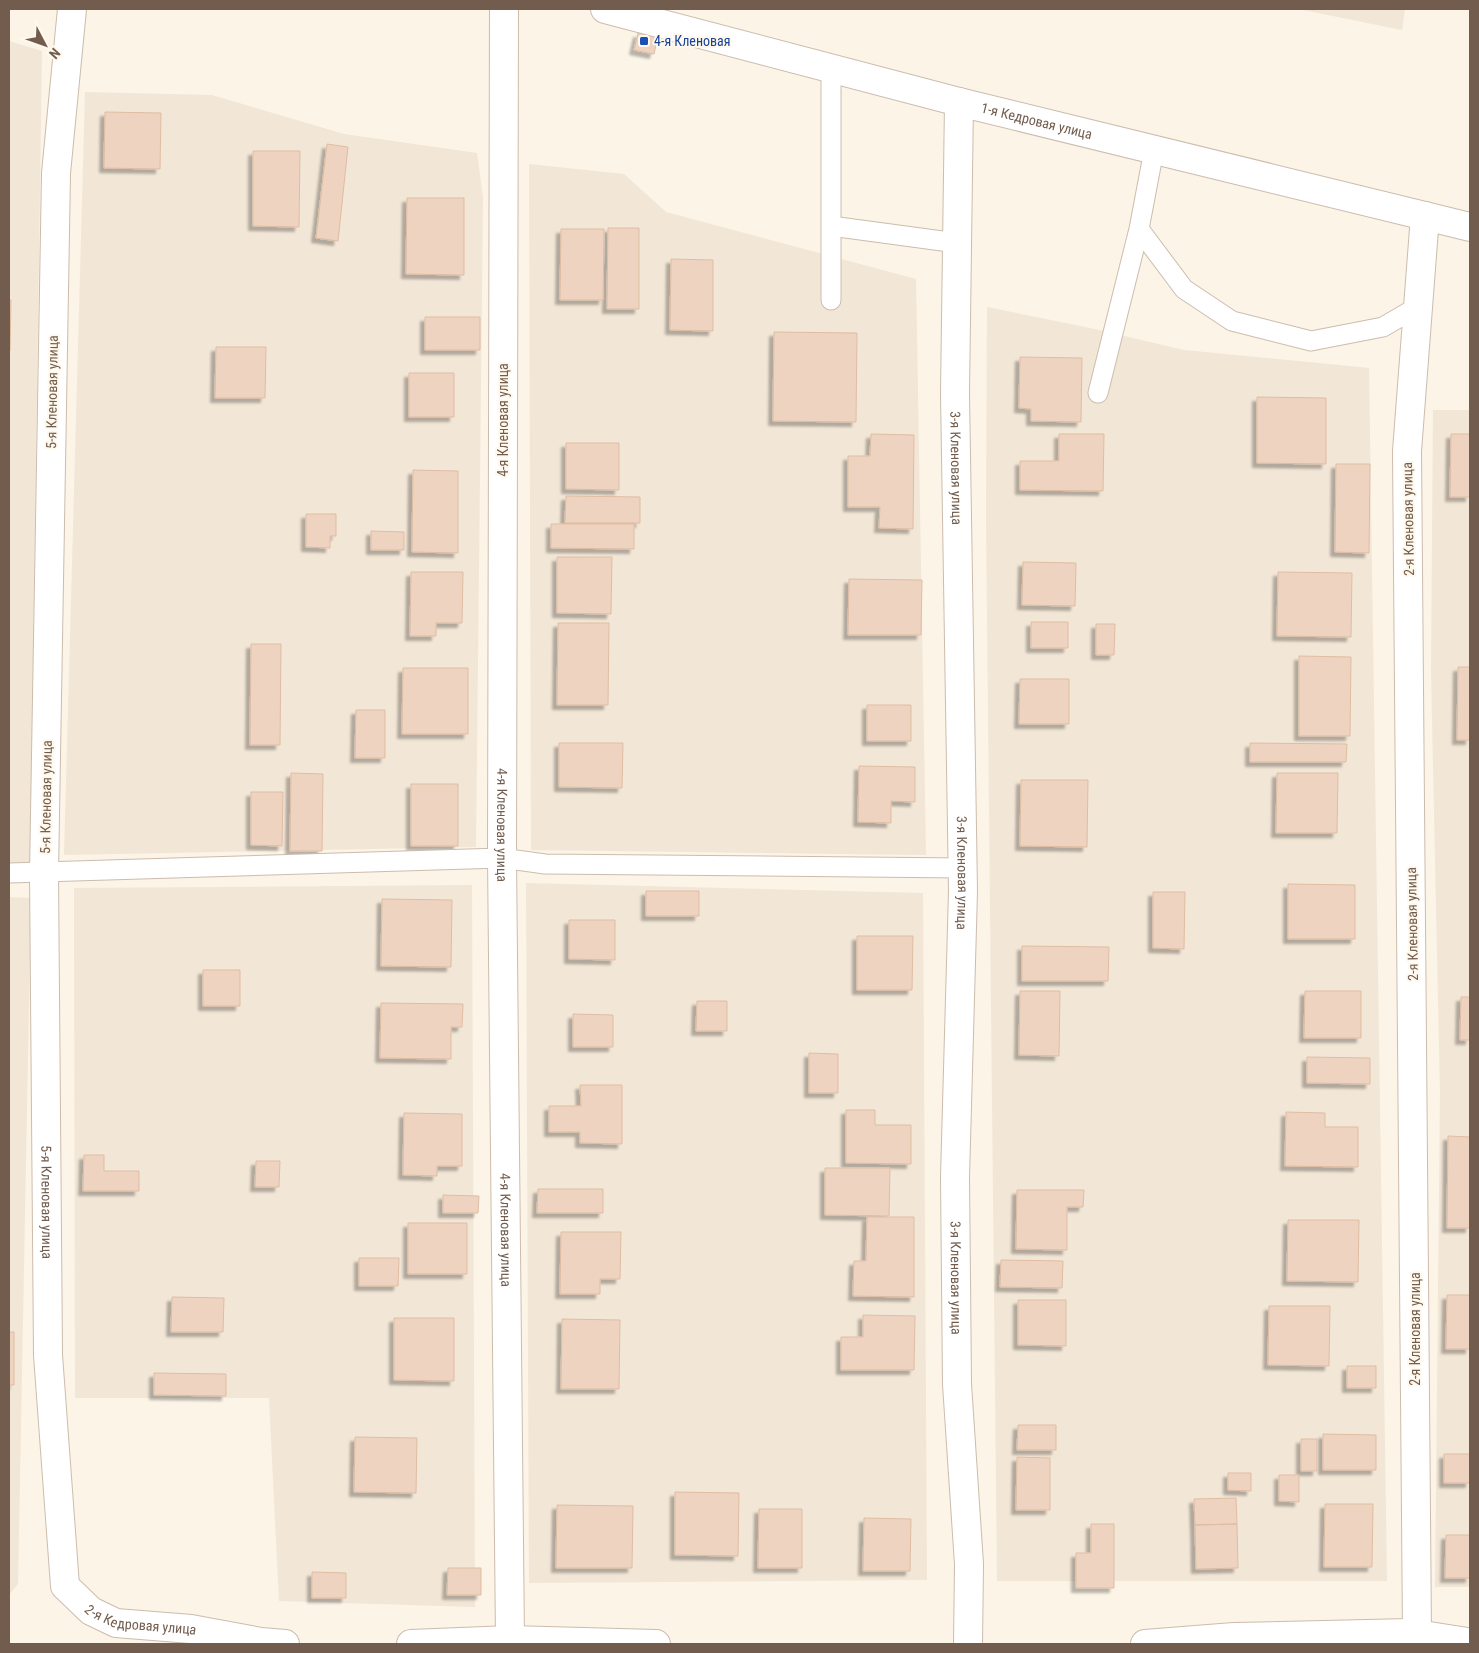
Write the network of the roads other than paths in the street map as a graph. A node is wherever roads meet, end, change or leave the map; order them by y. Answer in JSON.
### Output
{"nodes":[{"id":1,"x":72,"y":9,"type":"edge"},
{"id":2,"x":504,"y":9,"type":"edge"},
{"id":3,"x":605,"y":9,"type":"edge"},
{"id":4,"x":830,"y":68,"type":"junction"},
{"id":5,"x":960,"y":102,"type":"junction"},
{"id":6,"x":1154,"y":150,"type":"junction"},
{"id":7,"x":1425,"y":216,"type":"junction"},
{"id":8,"x":831,"y":226,"type":"junction"},
{"id":9,"x":1470,"y":227,"type":"edge"},
{"id":10,"x":1139,"y":229,"type":"junction"},
{"id":11,"x":957,"y":243,"type":"junction"},
{"id":12,"x":830,"y":300,"type":"dead end"},
{"id":13,"x":1419,"y":306,"type":"junction"},
{"id":14,"x":1098,"y":393,"type":"dead end"},
{"id":15,"x":502,"y":858,"type":"junction"},
{"id":16,"x":962,"y":868,"type":"junction"},
{"id":17,"x":9,"y":873,"type":"edge"},
{"id":18,"x":44,"y":873,"type":"junction"},
{"id":19,"x":65,"y":1586,"type":"joint"},
{"id":20,"x":1412,"y":1637,"type":"edge"},
{"id":21,"x":510,"y":1640,"type":"junction"},
{"id":22,"x":1470,"y":1643,"type":"edge"},
{"id":23,"x":285,"y":1644,"type":"edge"},
{"id":24,"x":411,"y":1644,"type":"edge"},
{"id":25,"x":656,"y":1644,"type":"edge"},
{"id":26,"x":968,"y":1644,"type":"edge"},
{"id":27,"x":1145,"y":1644,"type":"edge"}],
"edges":[{"from":1,"to":18,"type":"street","name":"5-я Кленовая улица"},
{"from":2,"to":15,"type":"street","name":"4-я Кленовая улица"},
{"from":3,"to":4,"type":"street","name":"1-я Кедровая улица"},
{"from":4,"to":5,"type":"street","name":"1-я Кедровая улица"},
{"from":4,"to":8,"type":"lane"},
{"from":5,"to":6,"type":"street","name":"1-я Кедровая улица"},
{"from":5,"to":11,"type":"street","name":"3-я Кленовая улица"},
{"from":6,"to":7,"type":"street","name":"1-я Кедровая улица"},
{"from":6,"to":10,"type":"lane"},
{"from":7,"to":9,"type":"street","name":"1-я Кедровая улица"},
{"from":7,"to":13,"type":"street","name":"2-я Кленовая улица"},
{"from":8,"to":11,"type":"lane"},
{"from":8,"to":12,"type":"lane"},
{"from":10,"to":13,"type":"lane"},
{"from":10,"to":14,"type":"lane"},
{"from":11,"to":16,"type":"street","name":"3-я Кленовая улица"},
{"from":13,"to":20,"type":"street","name":"2-я Кленовая улица"},
{"from":15,"to":16,"type":"lane"},
{"from":15,"to":18,"type":"lane"},
{"from":15,"to":21,"type":"street","name":"4-я Кленовая улица"},
{"from":16,"to":26,"type":"street","name":"3-я Кленовая улица"},
{"from":17,"to":18,"type":"lane"},
{"from":18,"to":19,"type":"street","name":"5-я Кленовая улица"},
{"from":19,"to":23,"type":"street","name":"2-я Кедровая улица"},
{"from":20,"to":22,"type":"street"},
{"from":20,"to":27,"type":"street"},
{"from":21,"to":24,"type":"street"},
{"from":21,"to":25,"type":"street"}]}
